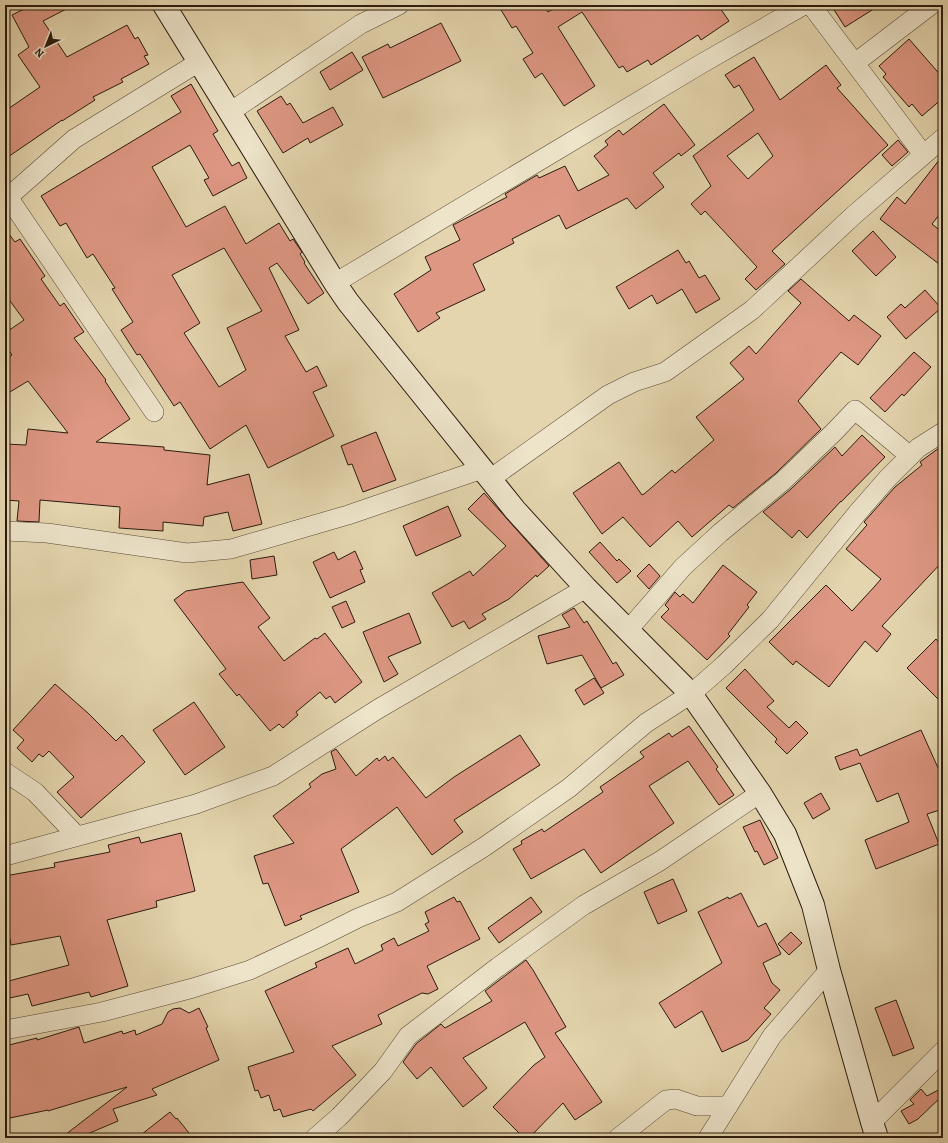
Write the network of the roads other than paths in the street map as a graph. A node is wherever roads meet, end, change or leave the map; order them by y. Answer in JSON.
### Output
{"nodes":[{"id":1,"x":164,"y":5,"type":"edge"},
{"id":2,"x":399,"y":5,"type":"edge"},
{"id":3,"x":804,"y":5,"type":"edge"},
{"id":4,"x":810,"y":5,"type":"edge"},
{"id":5,"x":931,"y":5,"type":"edge"},
{"id":6,"x":199,"y":62,"type":"junction"},
{"id":7,"x":855,"y":63,"type":"junction"},
{"id":8,"x":230,"y":112,"type":"junction"},
{"id":9,"x":943,"y":138,"type":"edge"},
{"id":10,"x":923,"y":154,"type":"junction"},
{"id":11,"x":7,"y":199,"type":"edge"},
{"id":12,"x":335,"y":283,"type":"junction"},
{"id":13,"x":154,"y":412,"type":"dead end"},
{"id":14,"x":943,"y":432,"type":"edge"},
{"id":15,"x":910,"y":456,"type":"junction"},
{"id":16,"x":486,"y":474,"type":"junction"},
{"id":17,"x":5,"y":531,"type":"edge"},
{"id":18,"x":586,"y":588,"type":"junction"},
{"id":19,"x":628,"y":630,"type":"junction"},
{"id":20,"x":692,"y":694,"type":"junction"},
{"id":21,"x":5,"y":772,"type":"edge"},
{"id":22,"x":760,"y":793,"type":"junction"},
{"id":23,"x":77,"y":836,"type":"junction"},
{"id":24,"x":5,"y":856,"type":"edge"},
{"id":25,"x":829,"y":970,"type":"junction"},
{"id":26,"x":5,"y":1030,"type":"edge"},
{"id":27,"x":943,"y":1051,"type":"edge"},
{"id":28,"x":728,"y":1106,"type":"junction"},
{"id":29,"x":874,"y":1130,"type":"edge"},
{"id":30,"x":315,"y":1138,"type":"edge"},
{"id":31,"x":618,"y":1138,"type":"edge"},
{"id":32,"x":708,"y":1138,"type":"edge"}],
"edges":[{"from":1,"to":6,"type":"street"},
{"from":2,"to":8,"type":"street"},
{"from":3,"to":12,"type":"street"},
{"from":4,"to":7,"type":"street"},
{"from":5,"to":7,"type":"street"},
{"from":6,"to":8,"type":"street"},
{"from":6,"to":11,"type":"street"},
{"from":7,"to":10,"type":"street"},
{"from":8,"to":12,"type":"street"},
{"from":9,"to":10,"type":"street"},
{"from":10,"to":16,"type":"street"},
{"from":11,"to":13,"type":"street"},
{"from":12,"to":16,"type":"street"},
{"from":14,"to":15,"type":"street"},
{"from":15,"to":19,"type":"street"},
{"from":15,"to":20,"type":"street"},
{"from":16,"to":17,"type":"street"},
{"from":16,"to":18,"type":"street"},
{"from":18,"to":19,"type":"street"},
{"from":18,"to":23,"type":"street"},
{"from":19,"to":20,"type":"street"},
{"from":20,"to":22,"type":"street"},
{"from":20,"to":26,"type":"street"},
{"from":21,"to":23,"type":"street"},
{"from":22,"to":25,"type":"street"},
{"from":22,"to":30,"type":"street"},
{"from":23,"to":24,"type":"street"},
{"from":25,"to":28,"type":"street"},
{"from":25,"to":29,"type":"street"},
{"from":27,"to":29,"type":"street"},
{"from":28,"to":31,"type":"street"},
{"from":28,"to":32,"type":"street"}]}
